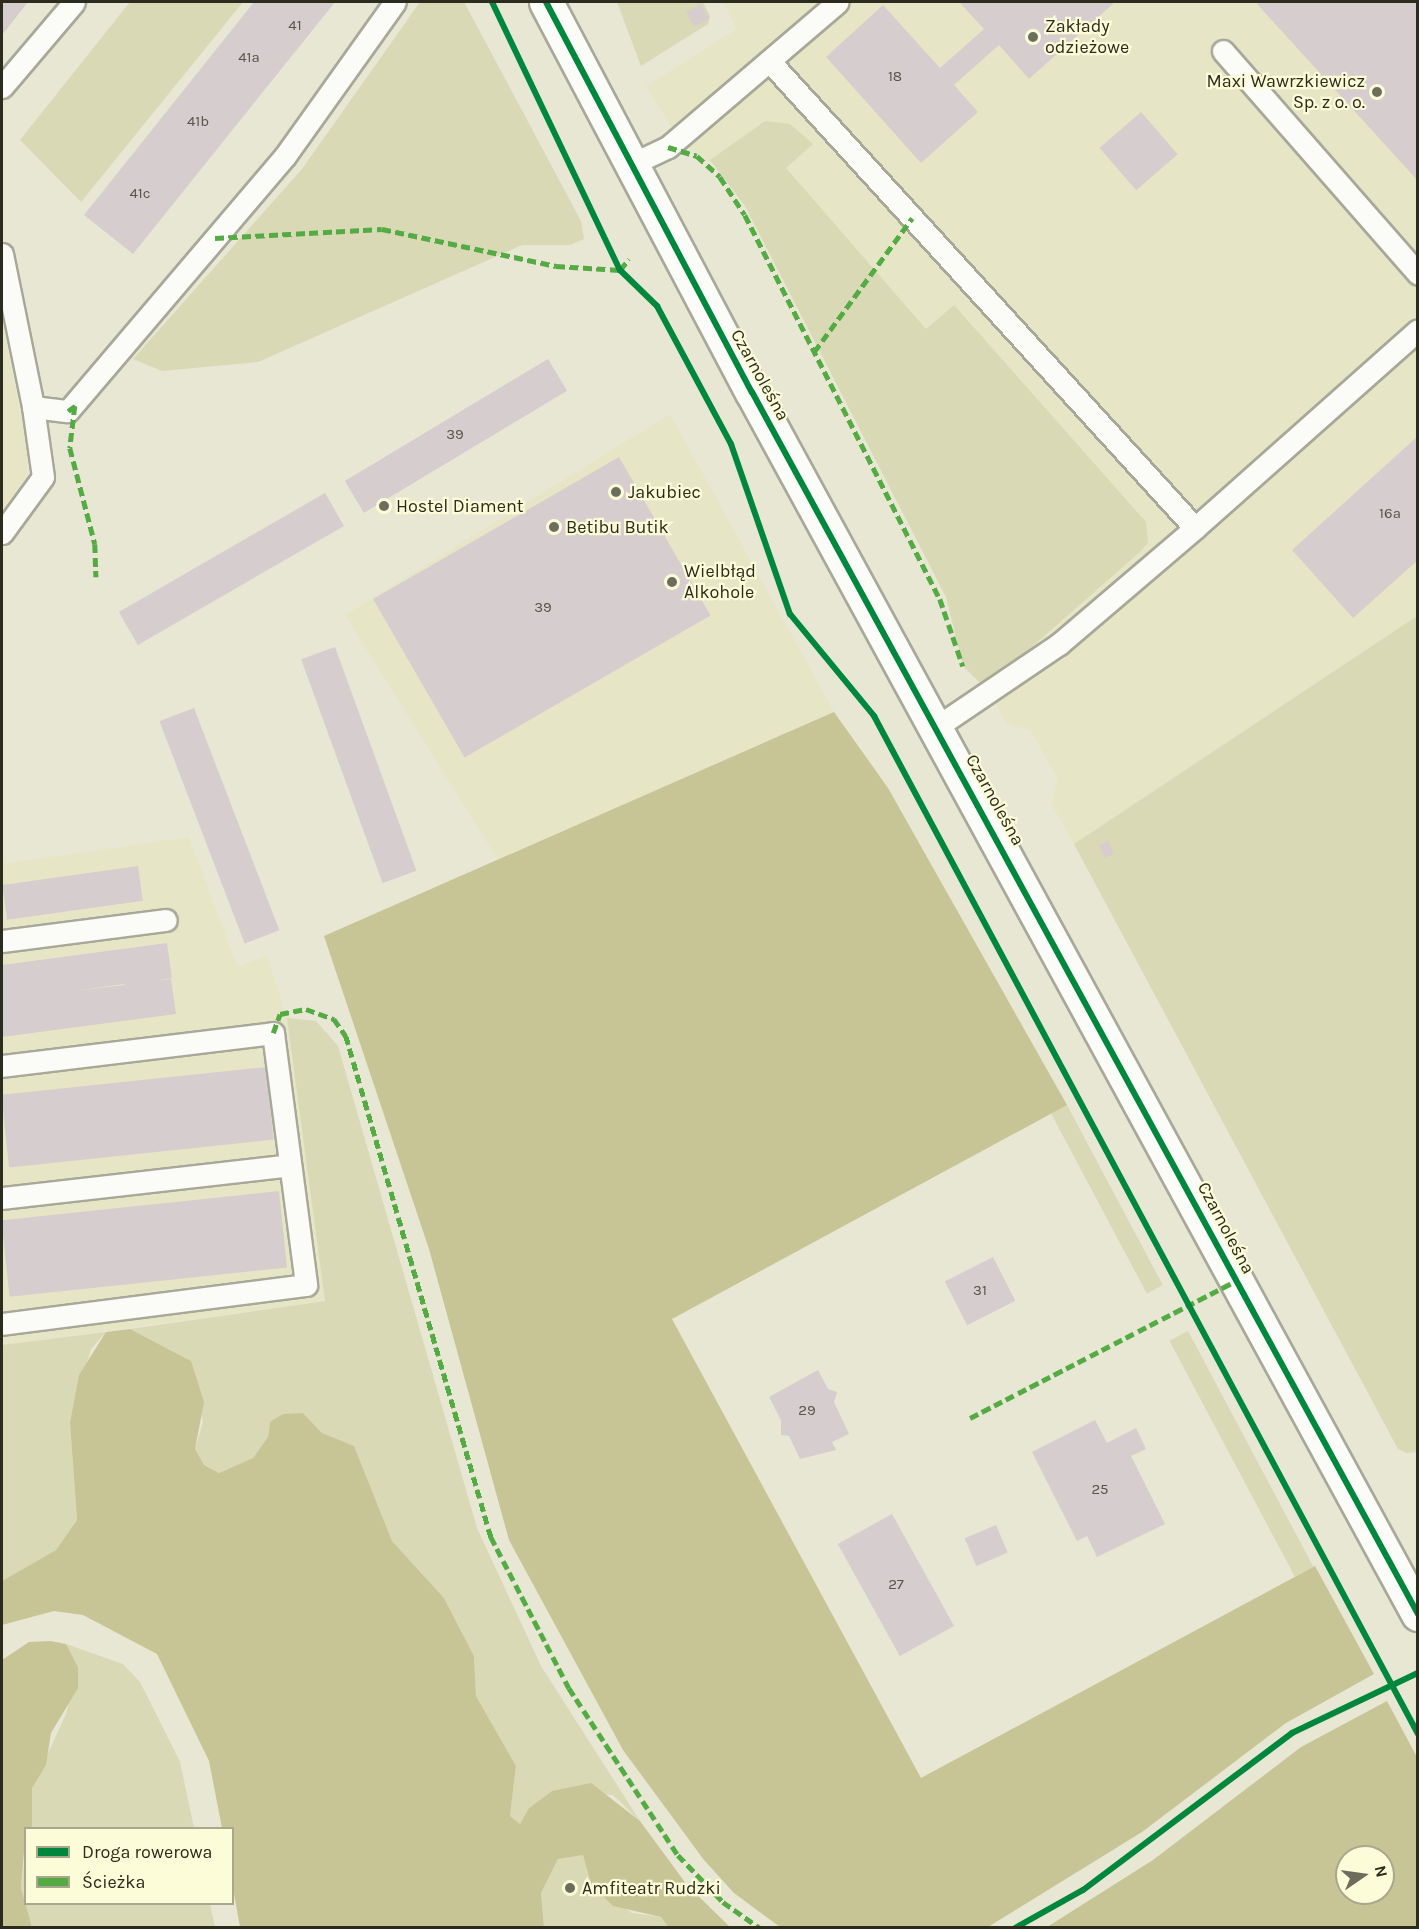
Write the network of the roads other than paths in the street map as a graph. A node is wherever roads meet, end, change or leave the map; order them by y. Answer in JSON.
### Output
{"nodes":[{"id":1,"x":74,"y":2,"type":"edge"},
{"id":2,"x":395,"y":2,"type":"edge"},
{"id":3,"x":546,"y":2,"type":"edge"},
{"id":4,"x":838,"y":2,"type":"edge"},
{"id":5,"x":1222,"y":51,"type":"dead end"},
{"id":6,"x":771,"y":63,"type":"junction"},
{"id":7,"x":2,"y":87,"type":"edge"},
{"id":8,"x":630,"y":165,"type":"junction"},
{"id":9,"x":2,"y":254,"type":"edge"},
{"id":10,"x":1418,"y":274,"type":"edge"},
{"id":11,"x":1418,"y":330,"type":"edge"},
{"id":12,"x":33,"y":407,"type":"junction"},
{"id":13,"x":1195,"y":528,"type":"junction"},
{"id":14,"x":2,"y":533,"type":"edge"},
{"id":15,"x":938,"y":726,"type":"junction"},
{"id":16,"x":166,"y":920,"type":"dead end"},
{"id":17,"x":2,"y":942,"type":"edge"},
{"id":18,"x":2,"y":1065,"type":"edge"},
{"id":19,"x":290,"y":1165,"type":"junction"},
{"id":20,"x":2,"y":1198,"type":"edge"},
{"id":21,"x":2,"y":1324,"type":"edge"},
{"id":22,"x":1418,"y":1614,"type":"edge"}],
"edges":[{"from":1,"to":7,"type":"lane"},
{"from":2,"to":12,"type":"lane"},
{"from":3,"to":8,"type":"street","name":"Czarnoleśna"},
{"from":4,"to":6,"type":"lane"},
{"from":5,"to":10,"type":"lane"},
{"from":6,"to":8,"type":"lane"},
{"from":6,"to":13,"type":"lane"},
{"from":8,"to":15,"type":"street","name":"Czarnoleśna"},
{"from":9,"to":12,"type":"lane"},
{"from":11,"to":13,"type":"lane"},
{"from":12,"to":14,"type":"lane"},
{"from":13,"to":15,"type":"lane"},
{"from":15,"to":22,"type":"street","name":"Czarnoleśna"},
{"from":16,"to":17,"type":"lane"},
{"from":18,"to":19,"type":"lane"},
{"from":19,"to":20,"type":"lane"},
{"from":19,"to":21,"type":"lane"}]}
